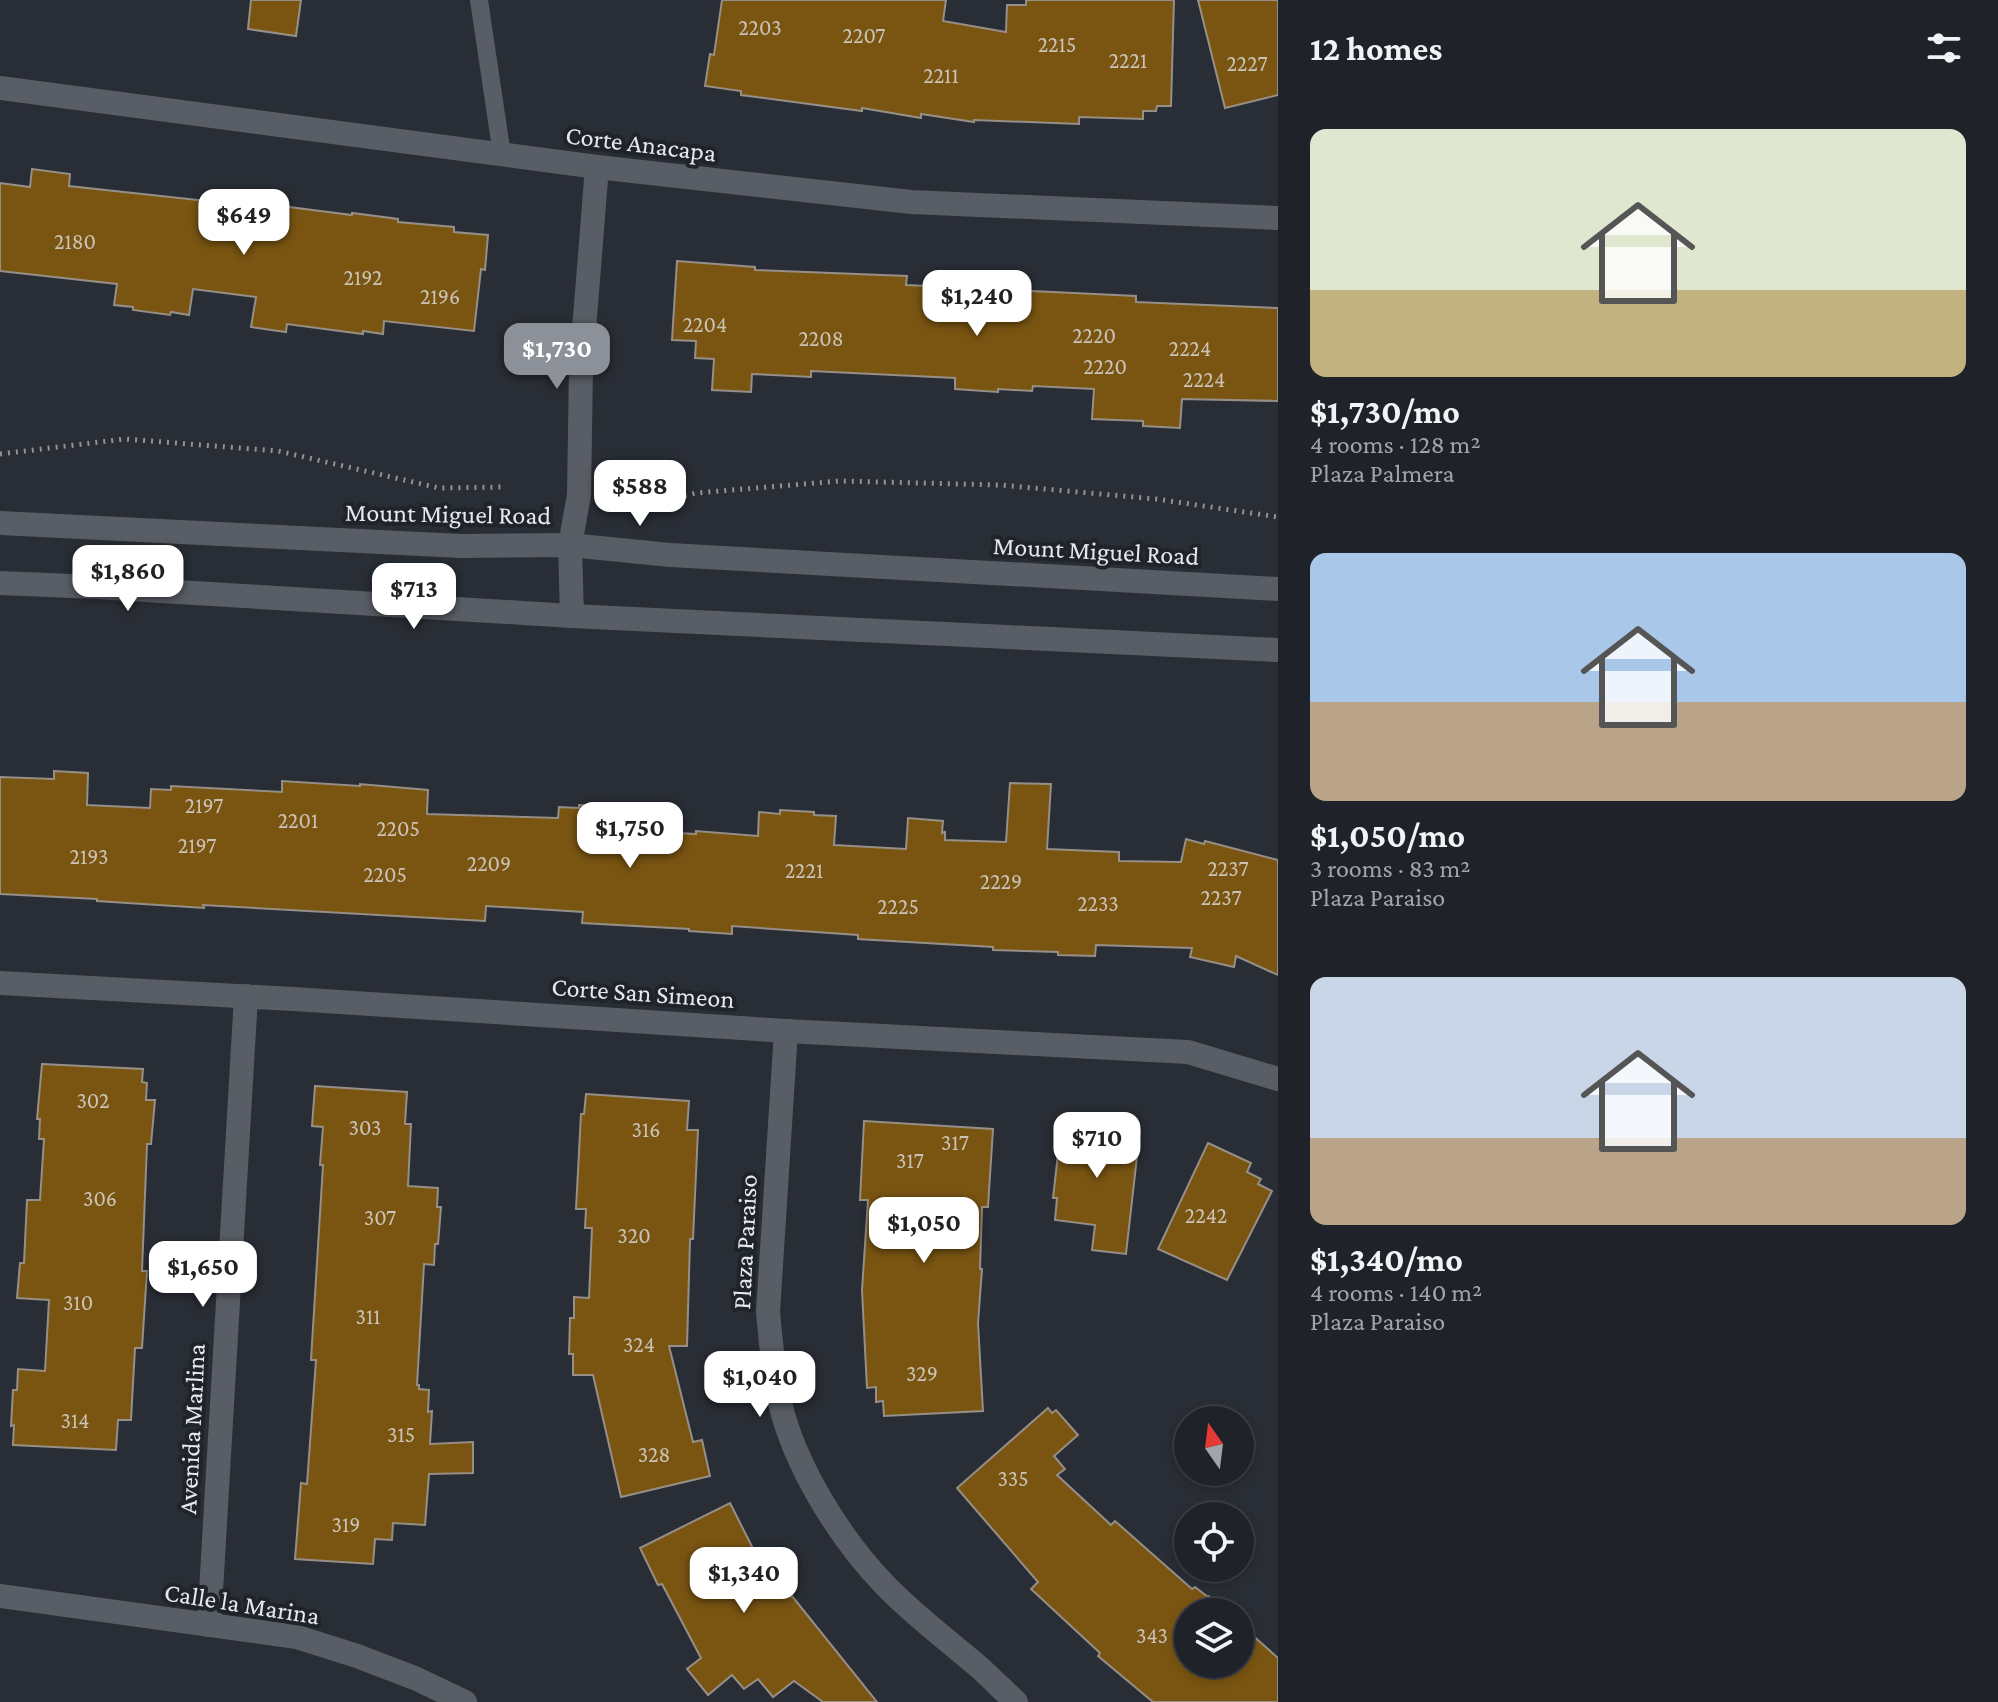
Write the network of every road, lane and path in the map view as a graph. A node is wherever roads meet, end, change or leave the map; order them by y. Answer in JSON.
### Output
{"nodes":[{"id":1,"x":479,"y":0,"type":"edge"},
{"id":2,"x":0,"y":88,"type":"edge"},
{"id":3,"x":502,"y":155,"type":"junction"},
{"id":4,"x":597,"y":167,"type":"junction"},
{"id":5,"x":1278,"y":218,"type":"edge"},
{"id":6,"x":0,"y":454,"type":"edge"},
{"id":7,"x":505,"y":487,"type":"dead end"},
{"id":8,"x":638,"y":507,"type":"dead end"},
{"id":9,"x":1278,"y":517,"type":"edge"},
{"id":10,"x":0,"y":523,"type":"edge"},
{"id":11,"x":570,"y":545,"type":"junction"},
{"id":12,"x":0,"y":583,"type":"edge"},
{"id":13,"x":1278,"y":589,"type":"edge"},
{"id":14,"x":572,"y":616,"type":"junction"},
{"id":15,"x":1278,"y":650,"type":"edge"},
{"id":16,"x":0,"y":983,"type":"edge"},
{"id":17,"x":246,"y":996,"type":"junction"},
{"id":18,"x":786,"y":1031,"type":"junction"},
{"id":19,"x":1278,"y":1079,"type":"edge"},
{"id":20,"x":0,"y":1596,"type":"edge"},
{"id":21,"x":209,"y":1625,"type":"junction"},
{"id":22,"x":465,"y":1702,"type":"edge"},
{"id":23,"x":1016,"y":1702,"type":"edge"}],
"edges":[{"from":1,"to":3,"type":"lane"},
{"from":2,"to":3,"type":"street","name":"Corte Anacapa"},
{"from":3,"to":4,"type":"street","name":"Corte Anacapa"},
{"from":4,"to":5,"type":"street","name":"Corte Anacapa"},
{"from":4,"to":11,"type":"street"},
{"from":6,"to":7,"type":"path"},
{"from":8,"to":9,"type":"path"},
{"from":10,"to":11,"type":"street","name":"Mount Miguel Road"},
{"from":11,"to":13,"type":"street","name":"Mount Miguel Road"},
{"from":11,"to":14,"type":"street"},
{"from":12,"to":14,"type":"street"},
{"from":14,"to":15,"type":"street"},
{"from":16,"to":17,"type":"street","name":"Corte San Simeon"},
{"from":17,"to":18,"type":"street","name":"Corte San Simeon"},
{"from":17,"to":21,"type":"street","name":"Avenida Marlina"},
{"from":18,"to":19,"type":"street","name":"Corte San Simeon"},
{"from":18,"to":23,"type":"street","name":"Plaza Paraiso"},
{"from":20,"to":21,"type":"street","name":"Calle la Marina"},
{"from":21,"to":22,"type":"street","name":"Calle la Marina"}]}
